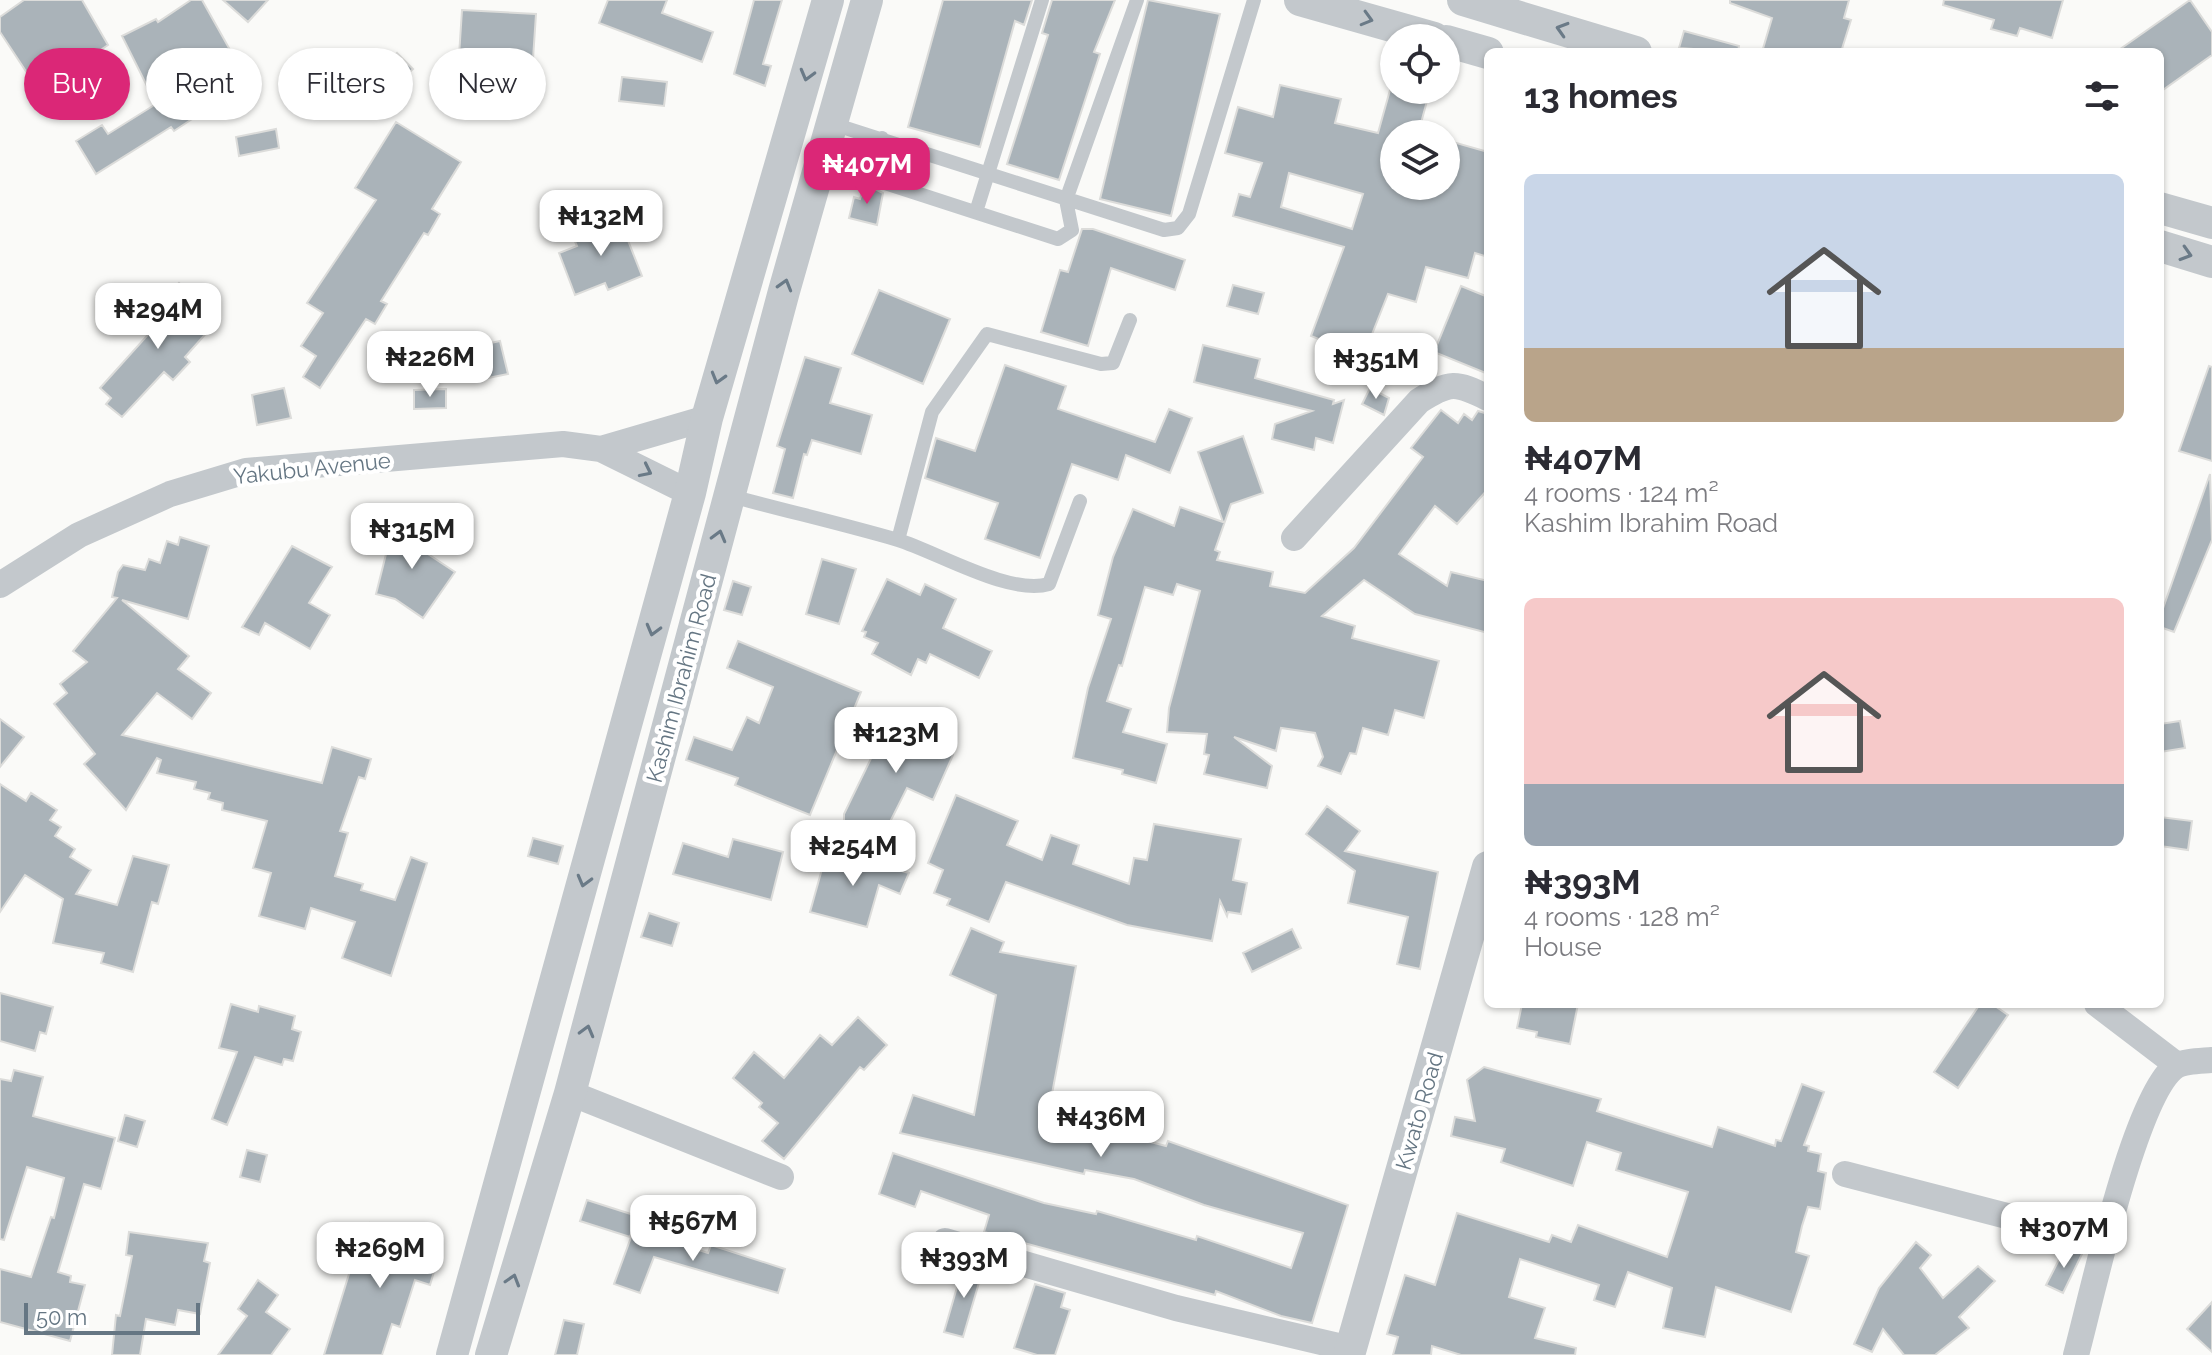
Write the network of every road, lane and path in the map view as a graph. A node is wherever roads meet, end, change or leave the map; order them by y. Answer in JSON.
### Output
{"nodes":[{"id":1,"x":828,"y":0,"type":"edge"},
{"id":2,"x":867,"y":0,"type":"edge"},
{"id":3,"x":1042,"y":0,"type":"edge"},
{"id":4,"x":1137,"y":0,"type":"edge"},
{"id":5,"x":1254,"y":0,"type":"edge"},
{"id":6,"x":1300,"y":0,"type":"edge"},
{"id":7,"x":1478,"y":2,"type":"edge"},
{"id":8,"x":1385,"y":24,"type":"edge"},
{"id":9,"x":1460,"y":45,"type":"edge"},
{"id":10,"x":1623,"y":48,"type":"edge"},
{"id":11,"x":1484,"y":52,"type":"edge"},
{"id":12,"x":833,"y":124,"type":"junction"},
{"id":13,"x":882,"y":138,"type":"junction"},
{"id":14,"x":990,"y":173,"type":"junction"},
{"id":15,"x":1066,"y":200,"type":"junction"},
{"id":16,"x":2164,"y":209,"type":"edge"},
{"id":17,"x":976,"y":212,"type":"junction"},
{"id":18,"x":2212,"y":223,"type":"edge"},
{"id":19,"x":2164,"y":247,"type":"edge"},
{"id":20,"x":2212,"y":262,"type":"edge"},
{"id":21,"x":1130,"y":320,"type":"dead end"},
{"id":22,"x":1484,"y":396,"type":"edge"},
{"id":23,"x":707,"y":418,"type":"junction"},
{"id":24,"x":601,"y":449,"type":"junction"},
{"id":25,"x":690,"y":493,"type":"junction"},
{"id":26,"x":731,"y":496,"type":"junction"},
{"id":27,"x":1080,"y":501,"type":"dead end"},
{"id":28,"x":1294,"y":538,"type":"dead end"},
{"id":29,"x":898,"y":540,"type":"junction"},
{"id":30,"x":0,"y":585,"type":"edge"},
{"id":31,"x":1484,"y":881,"type":"edge"},
{"id":32,"x":573,"y":921,"type":"junction"},
{"id":33,"x":614,"y":931,"type":"junction"},
{"id":34,"x":2102,"y":1008,"type":"edge"},
{"id":35,"x":2212,"y":1060,"type":"edge"},
{"id":36,"x":2177,"y":1065,"type":"junction"},
{"id":37,"x":570,"y":1093,"type":"junction"},
{"id":38,"x":1845,"y":1174,"type":"dead end"},
{"id":39,"x":781,"y":1177,"type":"dead end"},
{"id":40,"x":945,"y":1241,"type":"dead end"},
{"id":41,"x":2107,"y":1242,"type":"junction"},
{"id":42,"x":1350,"y":1352,"type":"edge"},
{"id":43,"x":452,"y":1355,"type":"edge"},
{"id":44,"x":491,"y":1355,"type":"edge"},
{"id":45,"x":2076,"y":1355,"type":"edge"}],
"edges":[{"from":1,"to":23,"type":"street","name":"Kashim Ibrahim Road","one_way":true},
{"from":2,"to":12,"type":"street","name":"Kashim Ibrahim Road"},
{"from":3,"to":14,"type":"lane"},
{"from":4,"to":15,"type":"lane"},
{"from":5,"to":15,"type":"lane"},
{"from":6,"to":8,"type":"street","one_way":true},
{"from":10,"to":7,"type":"street","one_way":true},
{"from":9,"to":11,"type":"street"},
{"from":12,"to":13,"type":"lane"},
{"from":26,"to":12,"type":"street","name":"Kashim Ibrahim Road","one_way":true},
{"from":13,"to":14,"type":"lane"},
{"from":13,"to":17,"type":"lane"},
{"from":14,"to":15,"type":"lane"},
{"from":14,"to":17,"type":"lane"},
{"from":15,"to":17,"type":"lane"},
{"from":16,"to":18,"type":"street"},
{"from":19,"to":20,"type":"street","one_way":true},
{"from":21,"to":29,"type":"lane"},
{"from":22,"to":28,"type":"street"},
{"from":23,"to":24,"type":"street","name":"Yakubu Avenue"},
{"from":23,"to":25,"type":"street","name":"Kashim Ibrahim Road"},
{"from":24,"to":25,"type":"street","name":"Yakubu Avenue","one_way":true},
{"from":24,"to":30,"type":"street","name":"Yakubu Avenue"},
{"from":25,"to":32,"type":"street","name":"Kashim Ibrahim Road","one_way":true},
{"from":26,"to":29,"type":"lane"},
{"from":33,"to":26,"type":"street","name":"Kashim Ibrahim Road","one_way":true},
{"from":27,"to":29,"type":"lane"},
{"from":31,"to":42,"type":"street","name":"Kwato Road"},
{"from":32,"to":33,"type":"street"},
{"from":32,"to":43,"type":"street","name":"Kashim Ibrahim Road"},
{"from":37,"to":33,"type":"street","name":"Kashim Ibrahim Road","one_way":true},
{"from":34,"to":36,"type":"street"},
{"from":35,"to":36,"type":"street"},
{"from":36,"to":41,"type":"street"},
{"from":37,"to":39,"type":"street"},
{"from":44,"to":37,"type":"street","name":"Kashim Ibrahim Road","one_way":true},
{"from":38,"to":41,"type":"street"},
{"from":40,"to":42,"type":"street"},
{"from":41,"to":45,"type":"street"}]}
